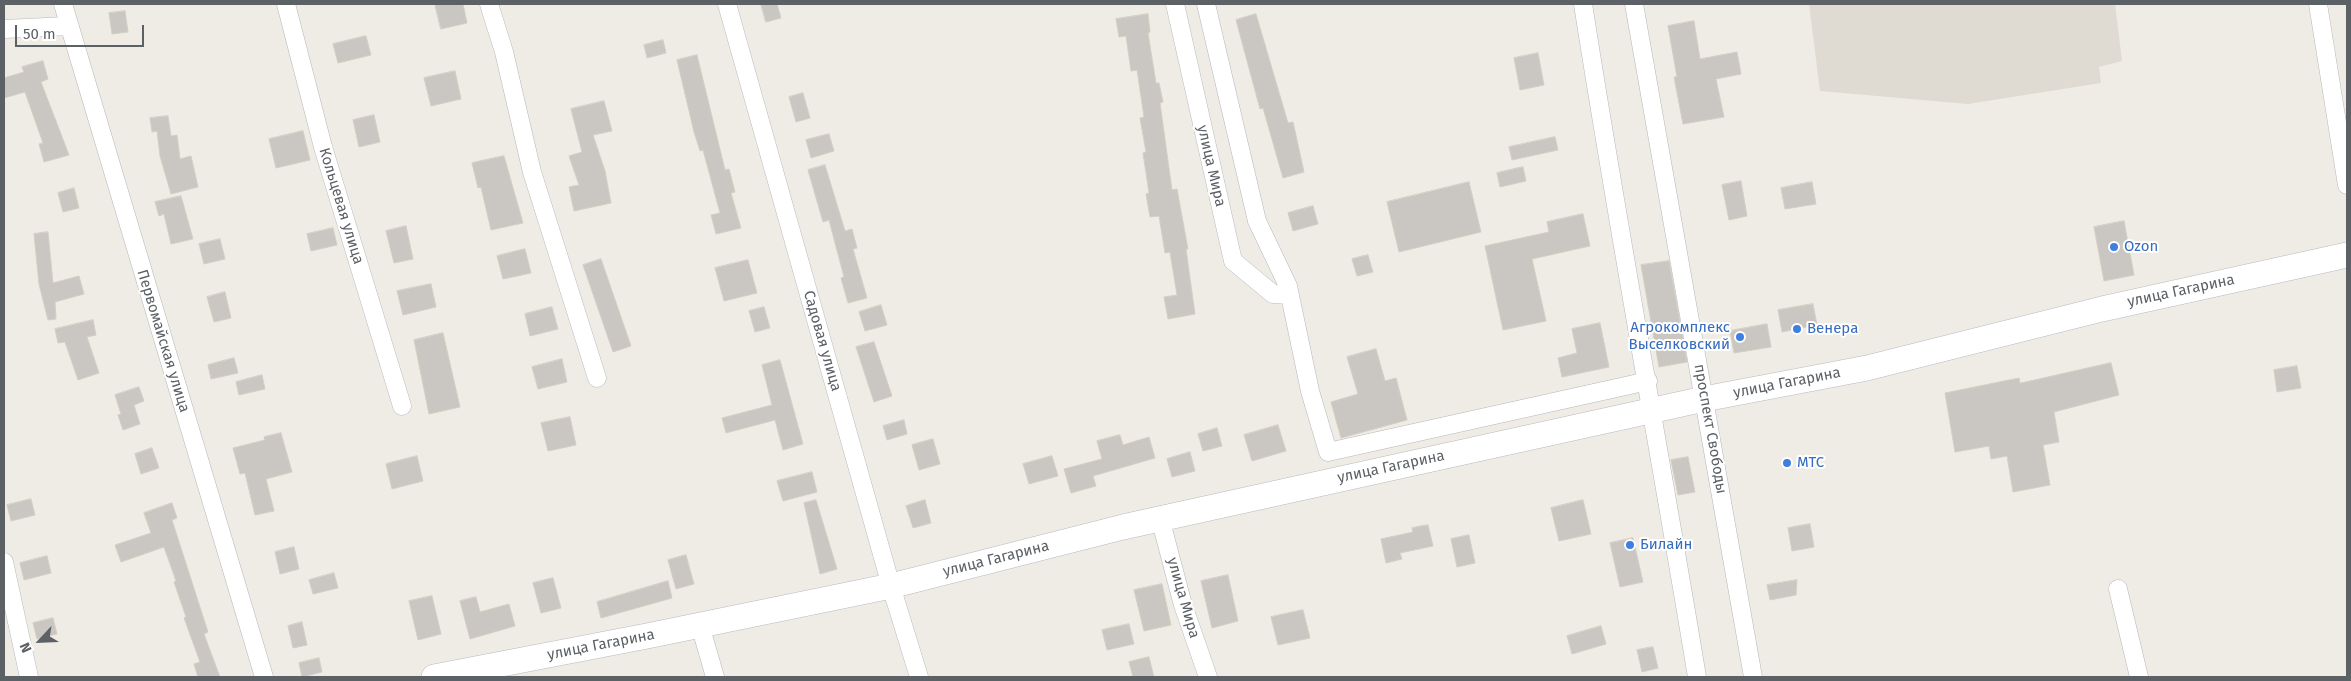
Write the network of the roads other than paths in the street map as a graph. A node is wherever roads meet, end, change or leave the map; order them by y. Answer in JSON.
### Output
{"nodes":[{"id":1,"x":63,"y":4,"type":"edge"},
{"id":2,"x":286,"y":4,"type":"edge"},
{"id":3,"x":489,"y":4,"type":"edge"},
{"id":4,"x":728,"y":4,"type":"edge"},
{"id":5,"x":1175,"y":4,"type":"edge"},
{"id":6,"x":1206,"y":4,"type":"edge"},
{"id":7,"x":1583,"y":4,"type":"edge"},
{"id":8,"x":1634,"y":4,"type":"edge"},
{"id":9,"x":2318,"y":4,"type":"edge"},
{"id":10,"x":68,"y":26,"type":"junction"},
{"id":11,"x":4,"y":29,"type":"edge"},
{"id":12,"x":2347,"y":185,"type":"edge"},
{"id":13,"x":2347,"y":255,"type":"edge"},
{"id":14,"x":1290,"y":296,"type":"junction"},
{"id":15,"x":597,"y":378,"type":"dead end"},
{"id":16,"x":1648,"y":382,"type":"junction"},
{"id":17,"x":1704,"y":400,"type":"junction"},
{"id":18,"x":402,"y":406,"type":"dead end"},
{"id":19,"x":1653,"y":411,"type":"junction"},
{"id":20,"x":1160,"y":518,"type":"junction"},
{"id":21,"x":4,"y":562,"type":"edge"},
{"id":22,"x":891,"y":586,"type":"junction"},
{"id":23,"x":2118,"y":589,"type":"dead end"},
{"id":24,"x":700,"y":625,"type":"junction"},
{"id":25,"x":28,"y":677,"type":"edge"},
{"id":26,"x":264,"y":677,"type":"edge"},
{"id":27,"x":434,"y":677,"type":"edge"},
{"id":28,"x":715,"y":677,"type":"edge"},
{"id":29,"x":919,"y":677,"type":"edge"},
{"id":30,"x":1208,"y":677,"type":"edge"},
{"id":31,"x":1697,"y":677,"type":"edge"},
{"id":32,"x":1753,"y":677,"type":"edge"},
{"id":33,"x":2139,"y":677,"type":"edge"}],
"edges":[{"from":1,"to":10,"type":"street","name":"Первомайская улица"},
{"from":2,"to":18,"type":"street","name":"Кольцевая улица"},
{"from":3,"to":15,"type":"street"},
{"from":4,"to":22,"type":"street","name":"Садовая улица"},
{"from":5,"to":14,"type":"street","name":"улица Мира"},
{"from":6,"to":14,"type":"street"},
{"from":7,"to":16,"type":"street"},
{"from":8,"to":17,"type":"street","name":"проспект Свободы"},
{"from":9,"to":12,"type":"street"},
{"from":10,"to":11,"type":"street"},
{"from":10,"to":26,"type":"street","name":"Первомайская улица"},
{"from":13,"to":17,"type":"main road","name":"улица Гагарина"},
{"from":14,"to":16,"type":"street"},
{"from":16,"to":19,"type":"street"},
{"from":17,"to":19,"type":"main road","name":"улица Гагарина"},
{"from":17,"to":32,"type":"street","name":"проспект Свободы"},
{"from":19,"to":20,"type":"main road","name":"улица Гагарина"},
{"from":19,"to":31,"type":"street"},
{"from":20,"to":22,"type":"main road","name":"улица Гагарина"},
{"from":20,"to":30,"type":"street","name":"улица Мира"},
{"from":21,"to":25,"type":"street"},
{"from":22,"to":24,"type":"main road","name":"улица Гагарина"},
{"from":22,"to":29,"type":"street","name":"Садовая улица"},
{"from":23,"to":33,"type":"street"},
{"from":24,"to":27,"type":"main road","name":"улица Гагарина"},
{"from":24,"to":28,"type":"street"}]}
